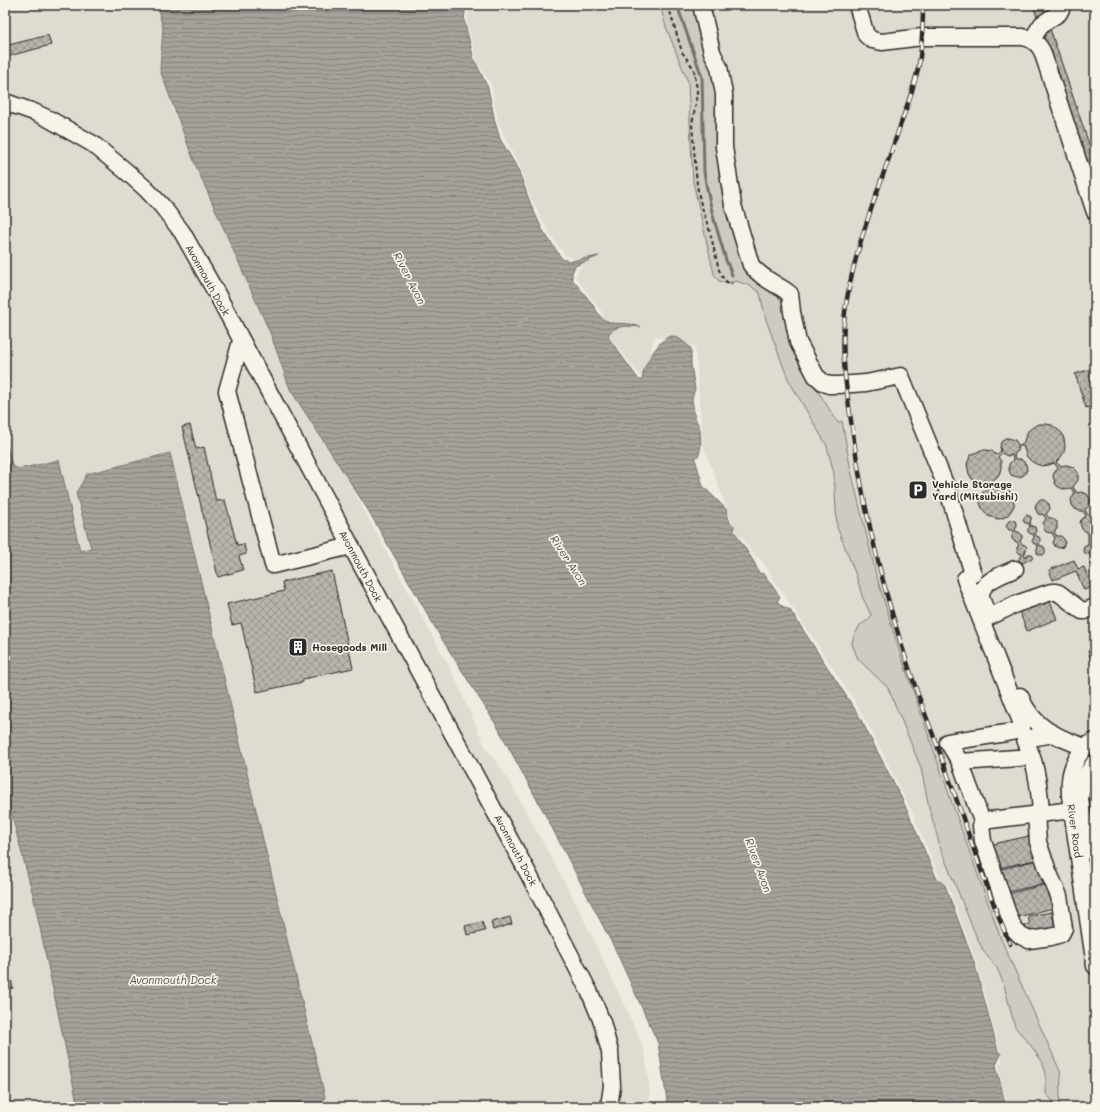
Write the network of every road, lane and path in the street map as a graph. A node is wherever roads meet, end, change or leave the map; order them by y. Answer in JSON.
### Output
{"nodes":[{"id":1,"x":668,"y":5,"type":"edge"},
{"id":2,"x":701,"y":5,"type":"edge"},
{"id":3,"x":857,"y":5,"type":"edge"},
{"id":4,"x":1063,"y":5,"type":"edge"},
{"id":5,"x":1032,"y":39,"type":"junction"},
{"id":6,"x":5,"y":102,"type":"edge"},
{"id":7,"x":1095,"y":212,"type":"edge"},
{"id":8,"x":732,"y":283,"type":"dead end"},
{"id":9,"x":242,"y":341,"type":"junction"},
{"id":10,"x":351,"y":546,"type":"junction"},
{"id":11,"x":1015,"y":569,"type":"dead end"},
{"id":12,"x":1095,"y":607,"type":"edge"},
{"id":13,"x":989,"y":617,"type":"junction"},
{"id":14,"x":1054,"y":734,"type":"junction"},
{"id":15,"x":1090,"y":744,"type":"edge"},
{"id":16,"x":1032,"y":757,"type":"junction"},
{"id":17,"x":960,"y":762,"type":"junction"},
{"id":18,"x":1095,"y":762,"type":"edge"},
{"id":19,"x":1072,"y":810,"type":"junction"},
{"id":20,"x":1038,"y":814,"type":"junction"},
{"id":21,"x":982,"y":821,"type":"junction"},
{"id":22,"x":1095,"y":854,"type":"edge"},
{"id":23,"x":1087,"y":864,"type":"edge"},
{"id":24,"x":1095,"y":966,"type":"edge"},
{"id":25,"x":609,"y":1107,"type":"edge"}],
"edges":[{"from":1,"to":8,"type":"path"},
{"from":2,"to":17,"type":"lane"},
{"from":3,"to":5,"type":"lane"},
{"from":4,"to":5,"type":"lane"},
{"from":5,"to":7,"type":"lane"},
{"from":6,"to":9,"type":"lane","name":"Avonmouth Dock"},
{"from":9,"to":10,"type":"lane","name":"Avonmouth Dock"},
{"from":9,"to":10,"type":"lane"},
{"from":10,"to":25,"type":"lane","name":"Avonmouth Dock"},
{"from":11,"to":13,"type":"lane"},
{"from":12,"to":13,"type":"lane"},
{"from":13,"to":14,"type":"lane"},
{"from":14,"to":15,"type":"lane"},
{"from":14,"to":16,"type":"lane"},
{"from":15,"to":19,"type":"lane","name":"River Road"},
{"from":16,"to":17,"type":"lane"},
{"from":16,"to":20,"type":"lane"},
{"from":17,"to":21,"type":"lane"},
{"from":18,"to":22,"type":"lane"},
{"from":19,"to":20,"type":"lane"},
{"from":19,"to":23,"type":"lane","name":"River Road"},
{"from":20,"to":21,"type":"lane"},
{"from":20,"to":21,"type":"lane"},
{"from":23,"to":24,"type":"lane","name":"River Road"}]}
